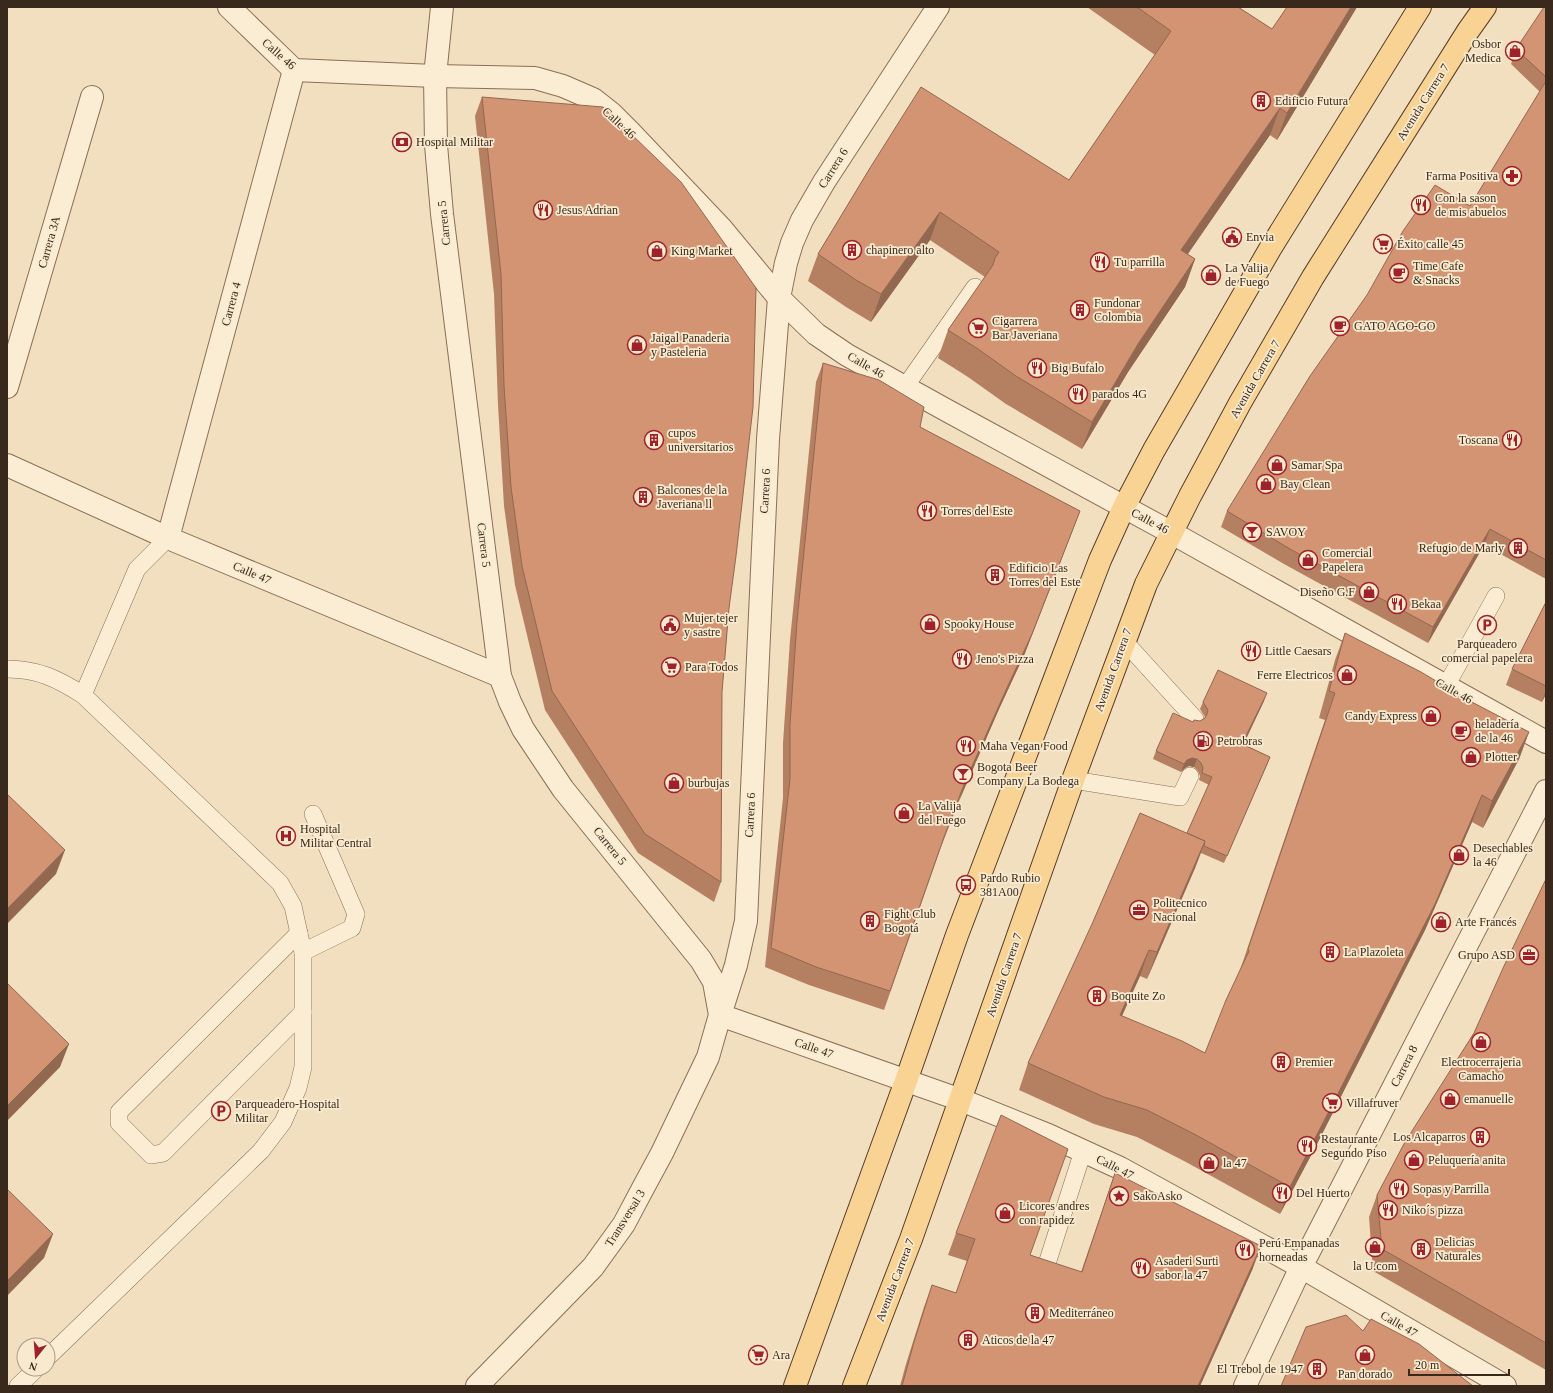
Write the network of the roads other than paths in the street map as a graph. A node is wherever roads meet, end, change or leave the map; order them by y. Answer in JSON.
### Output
{"nodes":[{"id":1,"x":228,"y":7,"type":"edge"},
{"id":2,"x":442,"y":7,"type":"edge"},
{"id":3,"x":938,"y":7,"type":"edge"},
{"id":4,"x":1420,"y":7,"type":"edge"},
{"id":5,"x":1485,"y":7,"type":"edge"},
{"id":6,"x":294,"y":70,"type":"junction"},
{"id":7,"x":435,"y":76,"type":"junction"},
{"id":8,"x":92,"y":97,"type":"dead end"},
{"id":9,"x":976,"y":287,"type":"edge"},
{"id":10,"x":779,"y":298,"type":"junction"},
{"id":11,"x":7,"y":387,"type":"edge"},
{"id":12,"x":905,"y":387,"type":"junction"},
{"id":13,"x":7,"y":465,"type":"edge"},
{"id":14,"x":1124,"y":507,"type":"junction"},
{"id":15,"x":1172,"y":533,"type":"junction"},
{"id":16,"x":168,"y":538,"type":"junction"},
{"id":17,"x":1496,"y":596,"type":"dead end"},
{"id":18,"x":1124,"y":641,"type":"junction"},
{"id":19,"x":7,"y":668,"type":"edge"},
{"id":20,"x":500,"y":676,"type":"junction"},
{"id":21,"x":1446,"y":686,"type":"junction"},
{"id":22,"x":83,"y":695,"type":"junction"},
{"id":23,"x":1195,"y":719,"type":"edge"},
{"id":24,"x":1546,"y":742,"type":"edge"},
{"id":25,"x":1190,"y":776,"type":"dead end"},
{"id":26,"x":1073,"y":780,"type":"junction"},
{"id":27,"x":1546,"y":791,"type":"edge"},
{"id":28,"x":313,"y":814,"type":"dead end"},
{"id":29,"x":299,"y":933,"type":"junction"},
{"id":30,"x":303,"y":952,"type":"junction"},
{"id":31,"x":303,"y":1012,"type":"junction"},
{"id":32,"x":720,"y":1015,"type":"junction"},
{"id":33,"x":906,"y":1081,"type":"junction"},
{"id":34,"x":960,"y":1100,"type":"junction"},
{"id":35,"x":1083,"y":1151,"type":"junction"},
{"id":36,"x":1301,"y":1267,"type":"junction"},
{"id":37,"x":1044,"y":1273,"type":"edge"},
{"id":38,"x":56,"y":1349,"type":"edge"},
{"id":39,"x":28,"y":1377,"type":"edge"},
{"id":40,"x":18,"y":1386,"type":"edge"},
{"id":41,"x":477,"y":1386,"type":"edge"},
{"id":42,"x":795,"y":1386,"type":"edge"},
{"id":43,"x":854,"y":1386,"type":"edge"},
{"id":44,"x":1245,"y":1386,"type":"edge"},
{"id":45,"x":1505,"y":1386,"type":"edge"}],
"edges":[{"from":1,"to":6,"type":"street","name":"Calle 46"},
{"from":2,"to":7,"type":"street","name":"Carrera 5"},
{"from":3,"to":10,"type":"street","name":"Carrera 6"},
{"from":4,"to":14,"type":"main road"},
{"from":5,"to":15,"type":"main road","name":"Avenida Carrera 7"},
{"from":6,"to":7,"type":"street","name":"Calle 46"},
{"from":6,"to":16,"type":"street","name":"Carrera 4"},
{"from":7,"to":10,"type":"street","name":"Calle 46"},
{"from":7,"to":20,"type":"street","name":"Carrera 5"},
{"from":8,"to":11,"type":"street","name":"Carrera 3A"},
{"from":9,"to":12,"type":"lane"},
{"from":10,"to":12,"type":"street","name":"Calle 46"},
{"from":10,"to":32,"type":"street","name":"Carrera 6"},
{"from":12,"to":14,"type":"street","name":"Calle 46"},
{"from":13,"to":16,"type":"street","name":"Calle 47"},
{"from":14,"to":15,"type":"street","name":"Calle 46"},
{"from":14,"to":33,"type":"main road"},
{"from":15,"to":18,"type":"main road","name":"Avenida Carrera 7"},
{"from":15,"to":21,"type":"street","name":"Calle 46"},
{"from":16,"to":20,"type":"street","name":"Calle 47"},
{"from":16,"to":22,"type":"lane"},
{"from":17,"to":21,"type":"lane"},
{"from":18,"to":23,"type":"lane"},
{"from":18,"to":26,"type":"main road","name":"Avenida Carrera 7"},
{"from":19,"to":22,"type":"lane"},
{"from":20,"to":32,"type":"street","name":"Carrera 5"},
{"from":21,"to":24,"type":"street","name":"Calle 46"},
{"from":22,"to":29,"type":"lane"},
{"from":25,"to":26,"type":"lane"},
{"from":26,"to":34,"type":"main road","name":"Avenida Carrera 7"},
{"from":27,"to":36,"type":"street","name":"Carrera 8"},
{"from":28,"to":30,"type":"lane"},
{"from":29,"to":30,"type":"lane"},
{"from":29,"to":31,"type":"lane"},
{"from":30,"to":31,"type":"lane"},
{"from":31,"to":38,"type":"lane"},
{"from":32,"to":33,"type":"street","name":"Calle 47"},
{"from":32,"to":41,"type":"street","name":"Transversal 3"},
{"from":33,"to":34,"type":"street","name":"Calle 47"},
{"from":33,"to":42,"type":"main road"},
{"from":34,"to":35,"type":"street","name":"Calle 47"},
{"from":34,"to":43,"type":"main road","name":"Avenida Carrera 7"},
{"from":35,"to":36,"type":"street","name":"Calle 47"},
{"from":35,"to":37,"type":"lane"},
{"from":36,"to":44,"type":"street","name":"Carrera 8"},
{"from":36,"to":45,"type":"street","name":"Calle 47"},
{"from":39,"to":40,"type":"lane"}]}
